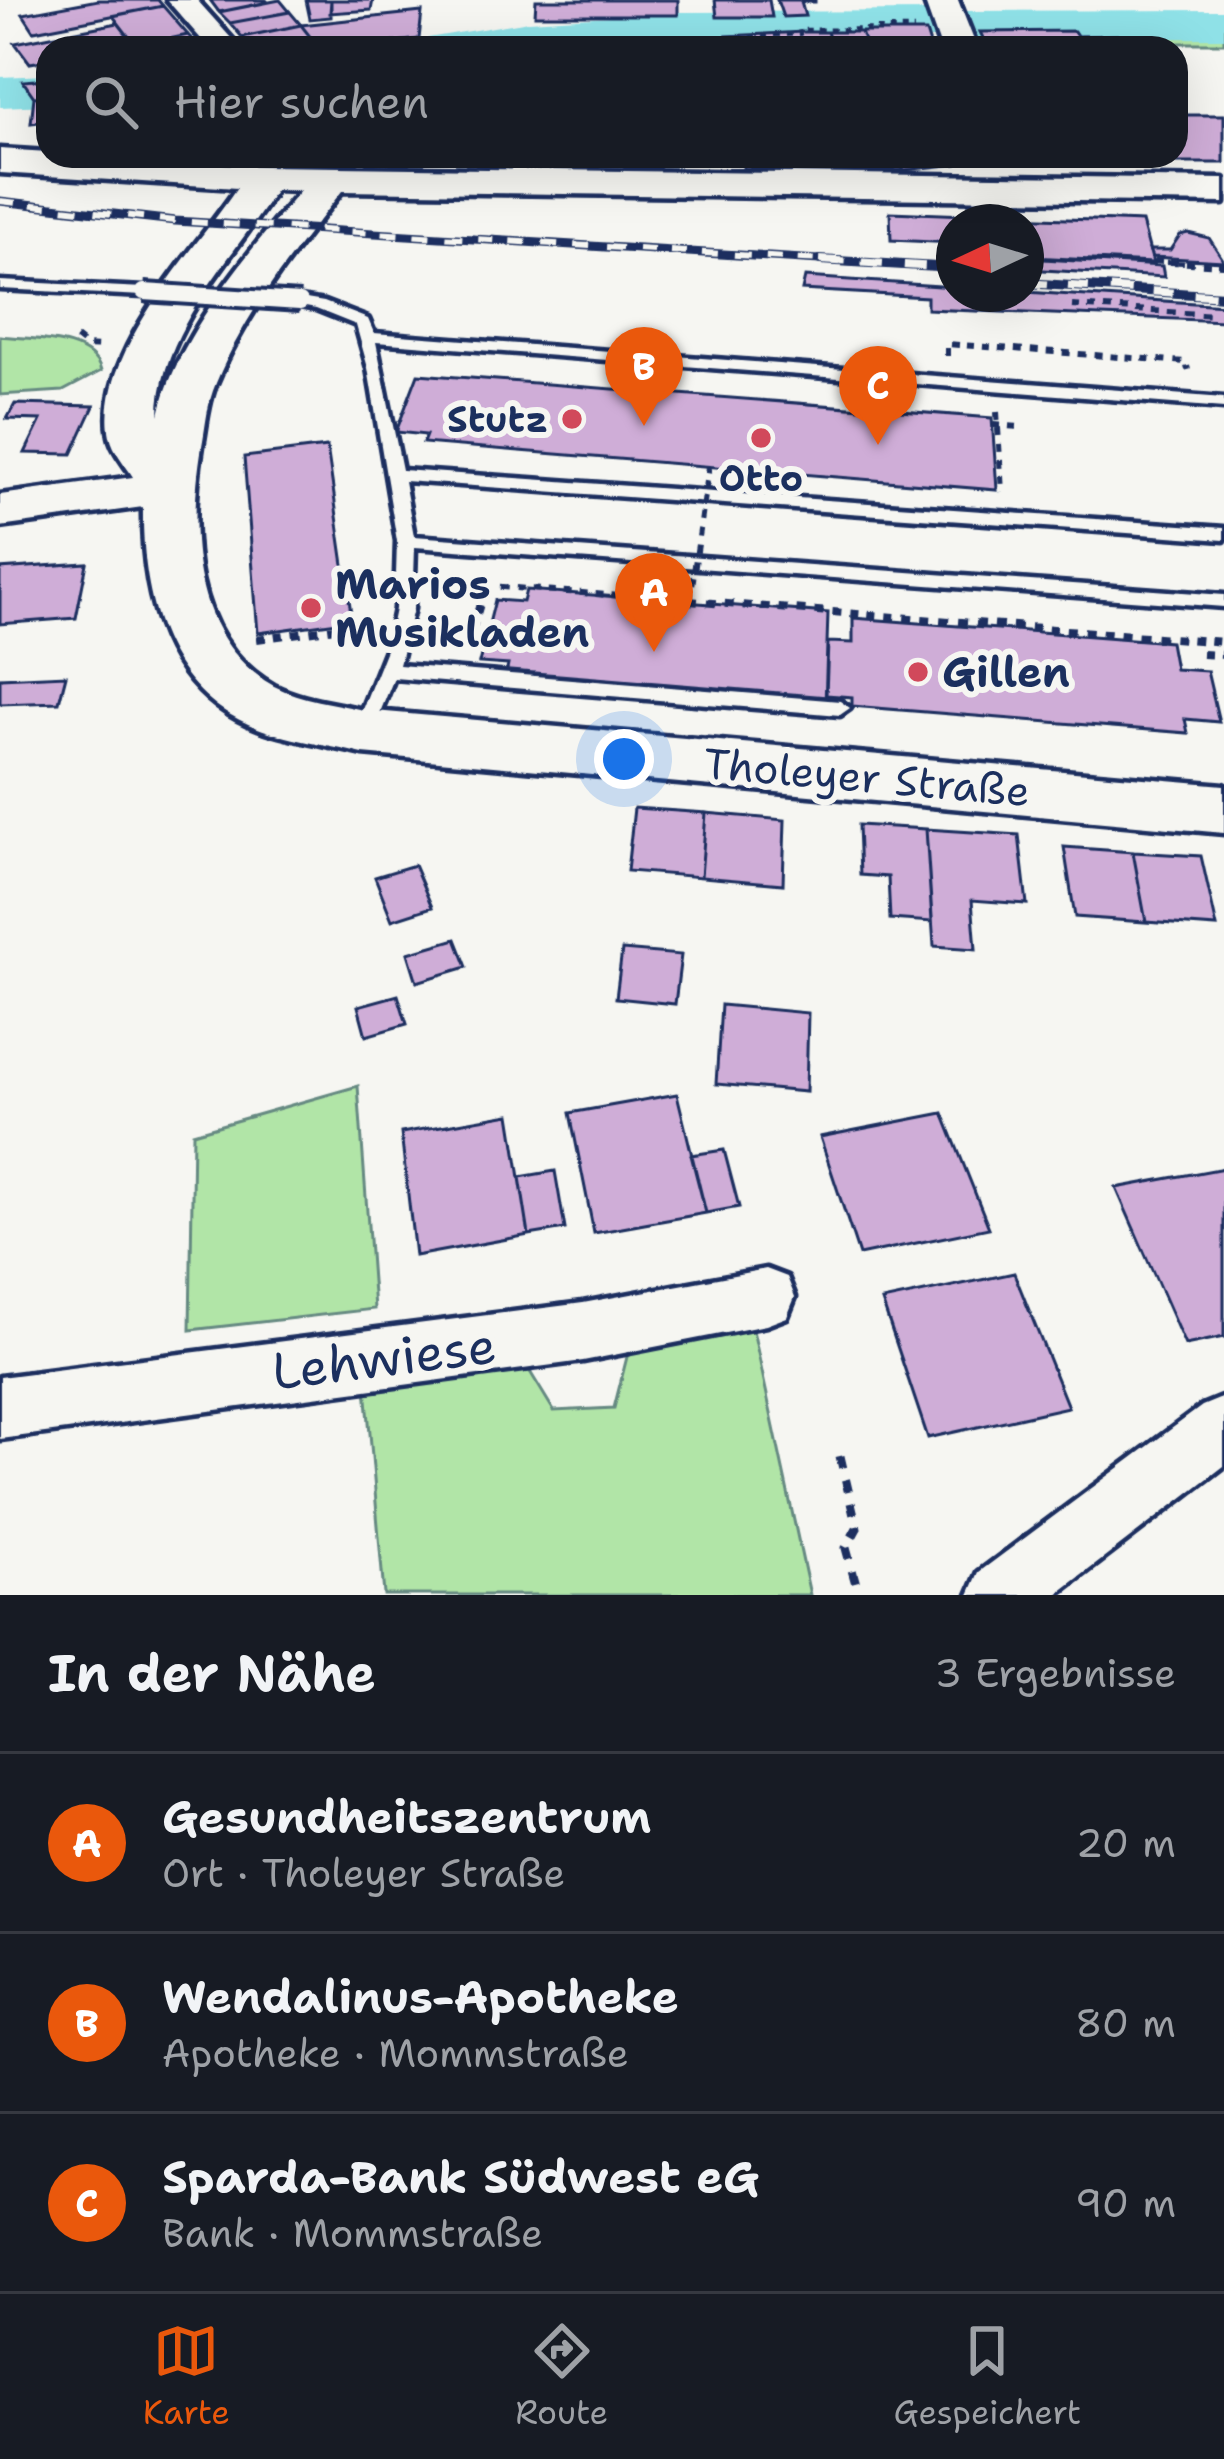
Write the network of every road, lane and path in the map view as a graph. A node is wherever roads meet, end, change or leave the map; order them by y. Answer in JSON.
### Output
{"nodes":[{"id":1,"x":181,"y":0,"type":"edge"},
{"id":2,"x":866,"y":29,"type":"dead end"},
{"id":3,"x":214,"y":36,"type":"edge"},
{"id":4,"x":769,"y":36,"type":"edge"},
{"id":5,"x":0,"y":161,"type":"edge"},
{"id":6,"x":36,"y":162,"type":"edge"},
{"id":7,"x":176,"y":168,"type":"edge"},
{"id":8,"x":996,"y":168,"type":"edge"},
{"id":9,"x":1056,"y":168,"type":"edge"},
{"id":10,"x":518,"y":169,"type":"edge"},
{"id":11,"x":301,"y":173,"type":"edge"},
{"id":12,"x":974,"y":188,"type":"junction"},
{"id":13,"x":1221,"y":189,"type":"edge"},
{"id":14,"x":1154,"y":261,"type":"dead end"},
{"id":15,"x":1224,"y":266,"type":"edge"},
{"id":16,"x":0,"y":285,"type":"edge"},
{"id":17,"x":1072,"y":306,"type":"dead end"},
{"id":18,"x":1214,"y":314,"type":"dead end"},
{"id":19,"x":367,"y":337,"type":"junction"},
{"id":20,"x":76,"y":338,"type":"dead end"},
{"id":21,"x":947,"y":344,"type":"dead end"},
{"id":22,"x":1023,"y":348,"type":"dead end"},
{"id":23,"x":108,"y":351,"type":"dead end"},
{"id":24,"x":1224,"y":403,"type":"edge"},
{"id":25,"x":997,"y":415,"type":"dead end"},
{"id":26,"x":993,"y":425,"type":"dead end"},
{"id":27,"x":1019,"y":427,"type":"dead end"},
{"id":28,"x":709,"y":466,"type":"dead end"},
{"id":29,"x":394,"y":475,"type":"junction"},
{"id":30,"x":167,"y":488,"type":"junction"},
{"id":31,"x":0,"y":512,"type":"edge"},
{"id":32,"x":1004,"y":518,"type":"junction"},
{"id":33,"x":1224,"y":534,"type":"edge"},
{"id":34,"x":406,"y":541,"type":"junction"},
{"id":35,"x":405,"y":580,"type":"junction"},
{"id":36,"x":484,"y":586,"type":"junction"},
{"id":37,"x":1224,"y":601,"type":"edge"},
{"id":38,"x":690,"y":602,"type":"dead end"},
{"id":39,"x":402,"y":619,"type":"junction"},
{"id":40,"x":257,"y":639,"type":"dead end"},
{"id":41,"x":1224,"y":642,"type":"edge"},
{"id":42,"x":397,"y":647,"type":"junction"},
{"id":43,"x":1202,"y":654,"type":"dead end"},
{"id":44,"x":1224,"y":655,"type":"edge"},
{"id":45,"x":388,"y":671,"type":"junction"},
{"id":46,"x":840,"y":707,"type":"dead end"},
{"id":47,"x":363,"y":732,"type":"junction"},
{"id":48,"x":1224,"y":809,"type":"edge"},
{"id":49,"x":766,"y":1298,"type":"dead end"},
{"id":50,"x":0,"y":1408,"type":"edge"},
{"id":51,"x":1224,"y":1429,"type":"edge"},
{"id":52,"x":840,"y":1456,"type":"dead end"},
{"id":53,"x":859,"y":1595,"type":"edge"},
{"id":54,"x":1002,"y":1595,"type":"edge"}],
"edges":[{"from":1,"to":3,"type":"street"},
{"from":2,"to":4,"type":"path"},
{"from":5,"to":6,"type":"main road"},
{"from":7,"to":11,"type":"main road"},
{"from":8,"to":12,"type":"main road"},
{"from":9,"to":13,"type":"main road"},
{"from":10,"to":11,"type":"main road"},
{"from":10,"to":12,"type":"main road"},
{"from":11,"to":30,"type":"main road","name":"Tholeyer Straße"},
{"from":11,"to":30,"type":"main road","name":"Tholeyer Straße"},
{"from":12,"to":13,"type":"main road"},
{"from":14,"to":15,"type":"path"},
{"from":16,"to":19,"type":"lane","bridge":true},
{"from":17,"to":18,"type":"path"},
{"from":19,"to":24,"type":"lane"},
{"from":19,"to":29,"type":"lane"},
{"from":20,"to":23,"type":"path"},
{"from":21,"to":22,"type":"path"},
{"from":25,"to":32,"type":"path"},
{"from":26,"to":27,"type":"path","bridge":true},
{"from":28,"to":38,"type":"path","bridge":true},
{"from":29,"to":32,"type":"lane"},
{"from":29,"to":34,"type":"lane"},
{"from":30,"to":31,"type":"main road"},
{"from":30,"to":47,"type":"main road","name":"Tholeyer Straße"},
{"from":32,"to":33,"type":"lane"},
{"from":34,"to":35,"type":"lane"},
{"from":34,"to":37,"type":"lane"},
{"from":35,"to":36,"type":"path"},
{"from":35,"to":39,"type":"lane"},
{"from":36,"to":41,"type":"path"},
{"from":36,"to":42,"type":"path"},
{"from":39,"to":40,"type":"path"},
{"from":39,"to":42,"type":"lane"},
{"from":42,"to":45,"type":"lane"},
{"from":43,"to":44,"type":"path"},
{"from":45,"to":46,"type":"lane"},
{"from":45,"to":47,"type":"lane"},
{"from":47,"to":48,"type":"main road","name":"Tholeyer Straße"},
{"from":49,"to":50,"type":"street","name":"Lehwiese"},
{"from":51,"to":54,"type":"street"},
{"from":52,"to":53,"type":"path"}]}
